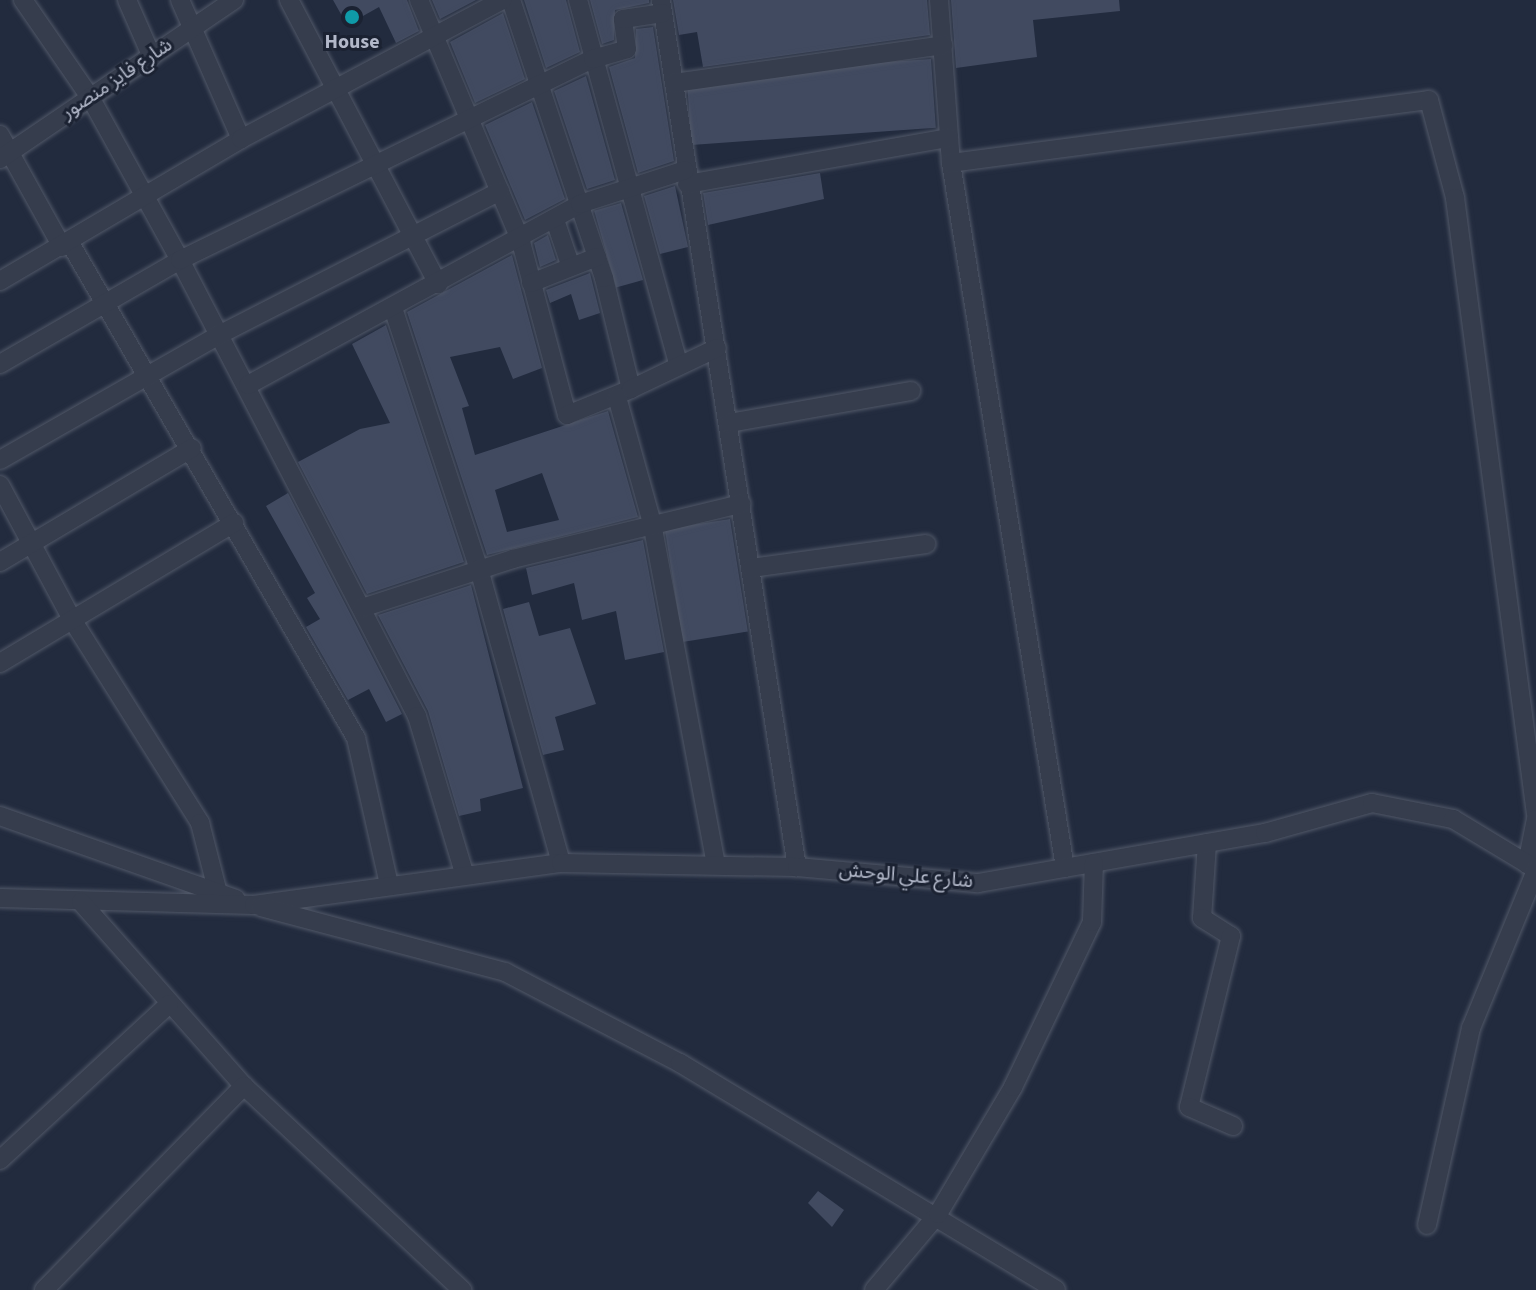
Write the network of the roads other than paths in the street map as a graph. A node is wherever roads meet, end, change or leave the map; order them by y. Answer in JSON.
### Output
{"nodes":[{"id":1,"x":23,"y":0,"type":"edge"},
{"id":2,"x":127,"y":0,"type":"edge"},
{"id":3,"x":180,"y":0,"type":"edge"},
{"id":4,"x":234,"y":0,"type":"edge"},
{"id":5,"x":289,"y":0,"type":"edge"},
{"id":6,"x":419,"y":0,"type":"edge"},
{"id":7,"x":502,"y":0,"type":"edge"},
{"id":8,"x":511,"y":0,"type":"edge"},
{"id":9,"x":578,"y":0,"type":"edge"},
{"id":10,"x":939,"y":0,"type":"edge"},
{"id":11,"x":662,"y":6,"type":"edge"},
{"id":12,"x":191,"y":27,"type":"junction"},
{"id":13,"x":434,"y":36,"type":"junction"},
{"id":14,"x":943,"y":45,"type":"junction"},
{"id":15,"x":152,"y":57,"type":"junction"},
{"id":16,"x":593,"y":59,"type":"junction"},
{"id":17,"x":674,"y":83,"type":"junction"},
{"id":18,"x":539,"y":86,"type":"junction"},
{"id":19,"x":336,"y":87,"type":"junction"},
{"id":20,"x":90,"y":97,"type":"junction"},
{"id":21,"x":473,"y":122,"type":"junction"},
{"id":22,"x":0,"y":135,"type":"edge"},
{"id":23,"x":949,"y":138,"type":"junction"},
{"id":24,"x":241,"y":139,"type":"junction"},
{"id":25,"x":5,"y":156,"type":"edge"},
{"id":26,"x":951,"y":163,"type":"junction"},
{"id":27,"x":372,"y":169,"type":"junction"},
{"id":28,"x":686,"y":177,"type":"junction"},
{"id":29,"x":629,"y":186,"type":"junction"},
{"id":30,"x":500,"y":191,"type":"junction"},
{"id":31,"x":142,"y":200,"type":"junction"},
{"id":32,"x":580,"y":204,"type":"junction"},
{"id":33,"x":556,"y":223,"type":"junction"},
{"id":34,"x":411,"y":235,"type":"junction"},
{"id":35,"x":521,"y":242,"type":"junction"},
{"id":36,"x":66,"y":245,"type":"junction"},
{"id":37,"x":597,"y":257,"type":"junction"},
{"id":38,"x":180,"y":260,"type":"junction"},
{"id":39,"x":571,"y":267,"type":"junction"},
{"id":40,"x":0,"y":281,"type":"edge"},
{"id":41,"x":531,"y":283,"type":"junction"},
{"id":42,"x":438,"y":284,"type":"junction"},
{"id":43,"x":107,"y":302,"type":"junction"},
{"id":44,"x":393,"y":308,"type":"junction"},
{"id":45,"x":217,"y":336,"type":"junction"},
{"id":46,"x":717,"y":348,"type":"junction"},
{"id":47,"x":0,"y":364,"type":"edge"},
{"id":48,"x":678,"y":364,"type":"junction"},
{"id":49,"x":148,"y":376,"type":"junction"},
{"id":50,"x":248,"y":385,"type":"junction"},
{"id":51,"x":911,"y":391,"type":"dead end"},
{"id":52,"x":624,"y":393,"type":"junction"},
{"id":53,"x":729,"y":423,"type":"junction"},
{"id":54,"x":192,"y":448,"type":"junction"},
{"id":55,"x":0,"y":460,"type":"edge"},
{"id":56,"x":0,"y":485,"type":"edge"},
{"id":57,"x":741,"y":504,"type":"junction"},
{"id":58,"x":234,"y":523,"type":"junction"},
{"id":59,"x":652,"y":523,"type":"junction"},
{"id":60,"x":32,"y":544,"type":"junction"},
{"id":61,"x":926,"y":544,"type":"dead end"},
{"id":62,"x":0,"y":562,"type":"edge"},
{"id":63,"x":751,"y":568,"type":"junction"},
{"id":64,"x":479,"y":569,"type":"junction"},
{"id":65,"x":362,"y":608,"type":"junction"},
{"id":66,"x":73,"y":621,"type":"junction"},
{"id":67,"x":0,"y":663,"type":"edge"},
{"id":68,"x":0,"y":816,"type":"edge"},
{"id":69,"x":1536,"y":816,"type":"edge"},
{"id":70,"x":1207,"y":843,"type":"junction"},
{"id":71,"x":561,"y":863,"type":"junction"},
{"id":72,"x":1094,"y":863,"type":"junction"},
{"id":73,"x":716,"y":864,"type":"junction"},
{"id":74,"x":797,"y":867,"type":"junction"},
{"id":75,"x":1065,"y":868,"type":"junction"},
{"id":76,"x":1533,"y":868,"type":"edge"},
{"id":77,"x":464,"y":873,"type":"junction"},
{"id":78,"x":389,"y":884,"type":"junction"},
{"id":79,"x":218,"y":893,"type":"junction"},
{"id":80,"x":0,"y":898,"type":"edge"},
{"id":81,"x":81,"y":902,"type":"junction"},
{"id":82,"x":254,"y":905,"type":"junction"},
{"id":83,"x":169,"y":1004,"type":"junction"},
{"id":84,"x":244,"y":1086,"type":"junction"},
{"id":85,"x":1233,"y":1126,"type":"dead end"},
{"id":86,"x":0,"y":1160,"type":"edge"},
{"id":87,"x":938,"y":1214,"type":"junction"},
{"id":88,"x":1427,"y":1225,"type":"dead end"},
{"id":89,"x":44,"y":1290,"type":"edge"},
{"id":90,"x":462,"y":1290,"type":"edge"},
{"id":91,"x":874,"y":1290,"type":"edge"},
{"id":92,"x":1056,"y":1290,"type":"edge"}],
"edges":[{"from":1,"to":20,"type":"street"},
{"from":2,"to":15,"type":"street"},
{"from":3,"to":12,"type":"street"},
{"from":4,"to":12,"type":"street","name":"شارع فايز منصور"},
{"from":5,"to":19,"type":"street"},
{"from":6,"to":13,"type":"street"},
{"from":7,"to":13,"type":"street"},
{"from":8,"to":18,"type":"street"},
{"from":9,"to":16,"type":"street"},
{"from":10,"to":14,"type":"street"},
{"from":11,"to":16,"type":"street"},
{"from":11,"to":17,"type":"street"},
{"from":12,"to":15,"type":"street","name":"شارع فايز منصور"},
{"from":12,"to":24,"type":"street"},
{"from":13,"to":19,"type":"street"},
{"from":13,"to":21,"type":"street"},
{"from":14,"to":17,"type":"street"},
{"from":14,"to":23,"type":"street"},
{"from":15,"to":20,"type":"street","name":"شارع فايز منصور"},
{"from":16,"to":18,"type":"street"},
{"from":16,"to":29,"type":"street"},
{"from":17,"to":28,"type":"street"},
{"from":18,"to":21,"type":"street"},
{"from":18,"to":32,"type":"street"},
{"from":19,"to":24,"type":"street"},
{"from":19,"to":27,"type":"street"},
{"from":20,"to":25,"type":"street","name":"شارع فايز منصور"},
{"from":20,"to":31,"type":"street"},
{"from":21,"to":27,"type":"street"},
{"from":21,"to":30,"type":"street"},
{"from":22,"to":25,"type":"street"},
{"from":23,"to":26,"type":"street"},
{"from":23,"to":28,"type":"street"},
{"from":24,"to":31,"type":"street"},
{"from":25,"to":36,"type":"street"},
{"from":26,"to":69,"type":"street"},
{"from":26,"to":75,"type":"street"},
{"from":27,"to":34,"type":"street"},
{"from":27,"to":38,"type":"street"},
{"from":28,"to":29,"type":"street"},
{"from":28,"to":46,"type":"street"},
{"from":29,"to":32,"type":"street"},
{"from":29,"to":48,"type":"street"},
{"from":30,"to":34,"type":"street"},
{"from":30,"to":35,"type":"street"},
{"from":31,"to":36,"type":"street"},
{"from":31,"to":38,"type":"street"},
{"from":32,"to":33,"type":"street"},
{"from":32,"to":37,"type":"street"},
{"from":33,"to":35,"type":"street"},
{"from":33,"to":39,"type":"street"},
{"from":34,"to":42,"type":"street"},
{"from":34,"to":45,"type":"street"},
{"from":35,"to":41,"type":"street"},
{"from":35,"to":42,"type":"street"},
{"from":36,"to":40,"type":"street"},
{"from":36,"to":43,"type":"street"},
{"from":37,"to":39,"type":"street"},
{"from":37,"to":52,"type":"street"},
{"from":38,"to":43,"type":"street"},
{"from":38,"to":45,"type":"street"},
{"from":39,"to":41,"type":"street"},
{"from":41,"to":52,"type":"street"},
{"from":42,"to":44,"type":"street"},
{"from":43,"to":47,"type":"street"},
{"from":43,"to":49,"type":"street"},
{"from":44,"to":50,"type":"street"},
{"from":44,"to":64,"type":"street"},
{"from":45,"to":49,"type":"street"},
{"from":45,"to":50,"type":"street"},
{"from":46,"to":48,"type":"street"},
{"from":46,"to":53,"type":"street"},
{"from":48,"to":52,"type":"street"},
{"from":49,"to":54,"type":"street"},
{"from":49,"to":55,"type":"street"},
{"from":50,"to":65,"type":"street"},
{"from":51,"to":53,"type":"street"},
{"from":52,"to":59,"type":"street"},
{"from":53,"to":57,"type":"street"},
{"from":54,"to":58,"type":"street"},
{"from":54,"to":60,"type":"street"},
{"from":56,"to":60,"type":"street"},
{"from":57,"to":59,"type":"street"},
{"from":57,"to":63,"type":"street"},
{"from":58,"to":66,"type":"street"},
{"from":58,"to":78,"type":"street"},
{"from":59,"to":64,"type":"street"},
{"from":59,"to":73,"type":"street"},
{"from":60,"to":62,"type":"street"},
{"from":60,"to":66,"type":"street"},
{"from":61,"to":63,"type":"street"},
{"from":63,"to":74,"type":"street"},
{"from":64,"to":65,"type":"street"},
{"from":64,"to":71,"type":"street"},
{"from":65,"to":77,"type":"street"},
{"from":66,"to":67,"type":"street"},
{"from":66,"to":79,"type":"street"},
{"from":68,"to":79,"type":"street"},
{"from":69,"to":76,"type":"street"},
{"from":70,"to":72,"type":"street","name":"شارع علي الوحش"},
{"from":70,"to":76,"type":"street","name":"شارع علي الوحش"},
{"from":70,"to":85,"type":"street"},
{"from":71,"to":73,"type":"street","name":"شارع علي الوحش"},
{"from":71,"to":77,"type":"street","name":"شارع علي الوحش"},
{"from":72,"to":75,"type":"street","name":"شارع علي الوحش"},
{"from":72,"to":87,"type":"street"},
{"from":73,"to":74,"type":"street","name":"شارع علي الوحش"},
{"from":74,"to":75,"type":"street","name":"شارع علي الوحش"},
{"from":76,"to":88,"type":"street"},
{"from":77,"to":78,"type":"street","name":"شارع علي الوحش"},
{"from":78,"to":82,"type":"street","name":"شارع علي الوحش"},
{"from":79,"to":82,"type":"street"},
{"from":80,"to":81,"type":"street"},
{"from":81,"to":82,"type":"street"},
{"from":81,"to":83,"type":"street"},
{"from":82,"to":87,"type":"street"},
{"from":83,"to":84,"type":"street"},
{"from":83,"to":86,"type":"street"},
{"from":84,"to":89,"type":"street"},
{"from":84,"to":90,"type":"street"},
{"from":87,"to":91,"type":"street"},
{"from":87,"to":92,"type":"street"}]}
